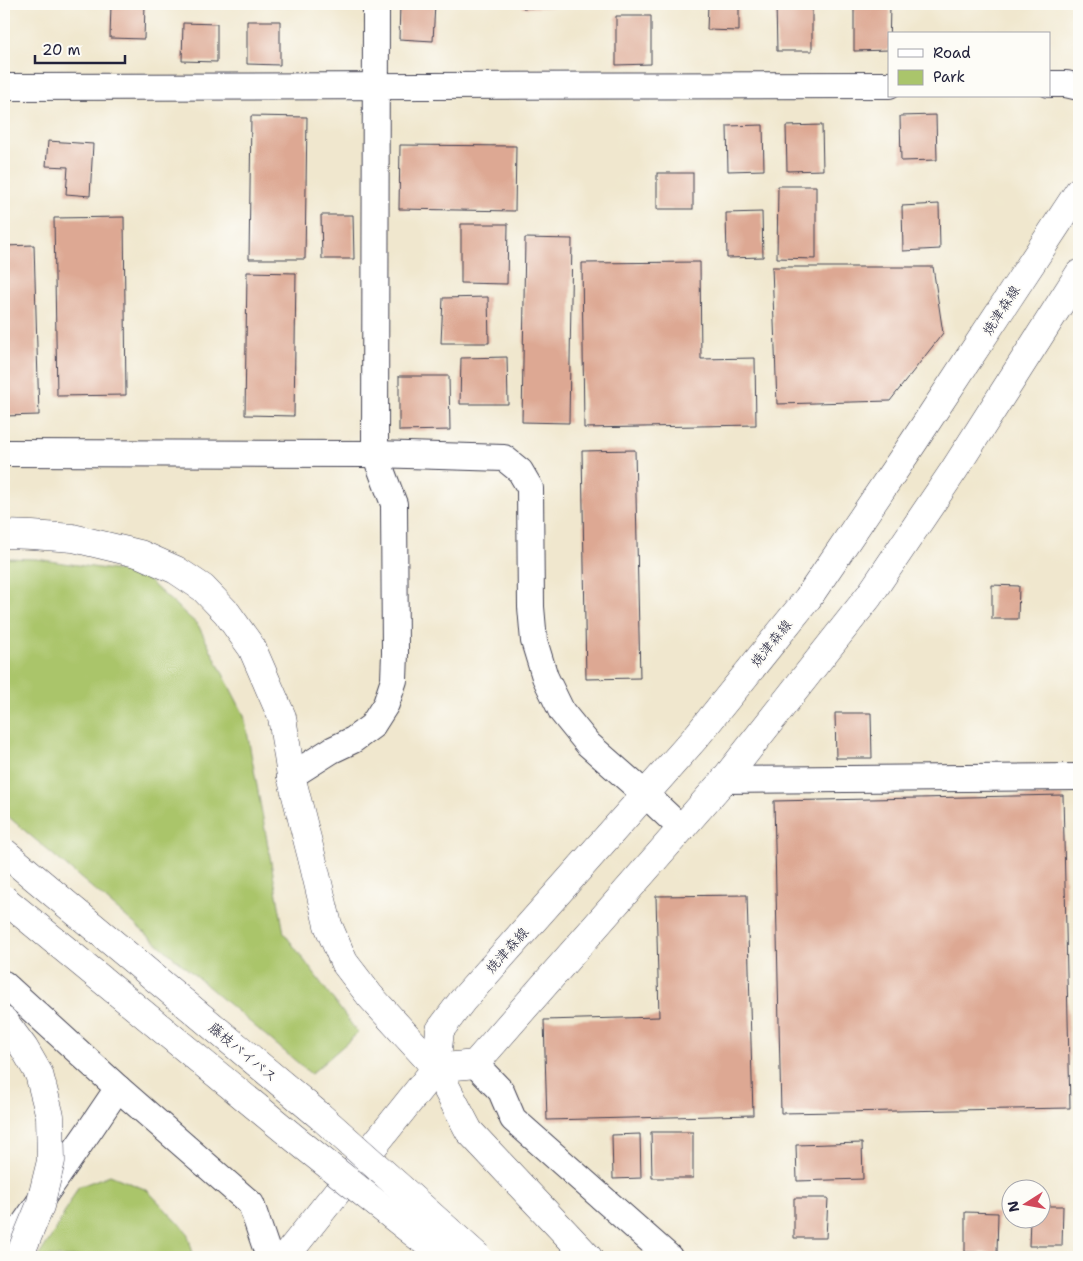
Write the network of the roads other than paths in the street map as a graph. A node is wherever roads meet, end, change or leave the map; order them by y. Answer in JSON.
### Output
{"nodes":[{"id":1,"x":376,"y":4,"type":"edge"},
{"id":2,"x":1050,"y":84,"type":"edge"},
{"id":3,"x":888,"y":85,"type":"edge"},
{"id":4,"x":4,"y":87,"type":"edge"},
{"id":5,"x":376,"y":87,"type":"junction"},
{"id":6,"x":1079,"y":87,"type":"edge"},
{"id":7,"x":1079,"y":191,"type":"edge"},
{"id":8,"x":1079,"y":274,"type":"edge"},
{"id":9,"x":4,"y":453,"type":"edge"},
{"id":10,"x":375,"y":454,"type":"junction"},
{"id":11,"x":4,"y":534,"type":"edge"},
{"id":12,"x":291,"y":776,"type":"junction"},
{"id":13,"x":1079,"y":777,"type":"edge"},
{"id":14,"x":724,"y":780,"type":"junction"},
{"id":15,"x":646,"y":795,"type":"junction"},
{"id":16,"x":682,"y":829,"type":"junction"},
{"id":17,"x":4,"y":852,"type":"edge"},
{"id":18,"x":4,"y":899,"type":"edge"},
{"id":19,"x":4,"y":984,"type":"edge"},
{"id":20,"x":4,"y":1021,"type":"edge"},
{"id":21,"x":475,"y":1064,"type":"junction"},
{"id":22,"x":436,"y":1068,"type":"junction"},
{"id":23,"x":118,"y":1088,"type":"junction"},
{"id":24,"x":4,"y":1253,"type":"edge"},
{"id":25,"x":19,"y":1257,"type":"edge"},
{"id":26,"x":269,"y":1257,"type":"edge"},
{"id":27,"x":285,"y":1257,"type":"edge"},
{"id":28,"x":444,"y":1257,"type":"edge"},
{"id":29,"x":478,"y":1257,"type":"edge"},
{"id":30,"x":588,"y":1257,"type":"edge"},
{"id":31,"x":669,"y":1257,"type":"edge"}],
"edges":[{"from":1,"to":5,"type":"street"},
{"from":2,"to":6,"type":"street"},
{"from":3,"to":5,"type":"street"},
{"from":4,"to":5,"type":"street"},
{"from":5,"to":10,"type":"street"},
{"from":7,"to":15,"type":"main road","name":"焼津森線"},
{"from":8,"to":14,"type":"main road"},
{"from":9,"to":10,"type":"street"},
{"from":10,"to":12,"type":"street"},
{"from":10,"to":15,"type":"street"},
{"from":11,"to":12,"type":"main road"},
{"from":12,"to":22,"type":"main road"},
{"from":13,"to":14,"type":"street"},
{"from":14,"to":16,"type":"main road"},
{"from":15,"to":16,"type":"street"},
{"from":15,"to":22,"type":"main road","name":"焼津森線"},
{"from":16,"to":21,"type":"main road"},
{"from":17,"to":29,"type":"main road","name":"藤枝バイパス","bridge":true},
{"from":18,"to":28,"type":"main road","bridge":true},
{"from":19,"to":23,"type":"street"},
{"from":20,"to":25,"type":"main road","bridge":true},
{"from":21,"to":22,"type":"main road"},
{"from":21,"to":31,"type":"street"},
{"from":22,"to":27,"type":"main road"},
{"from":22,"to":30,"type":"main road"},
{"from":23,"to":24,"type":"street"},
{"from":23,"to":26,"type":"street"}]}
